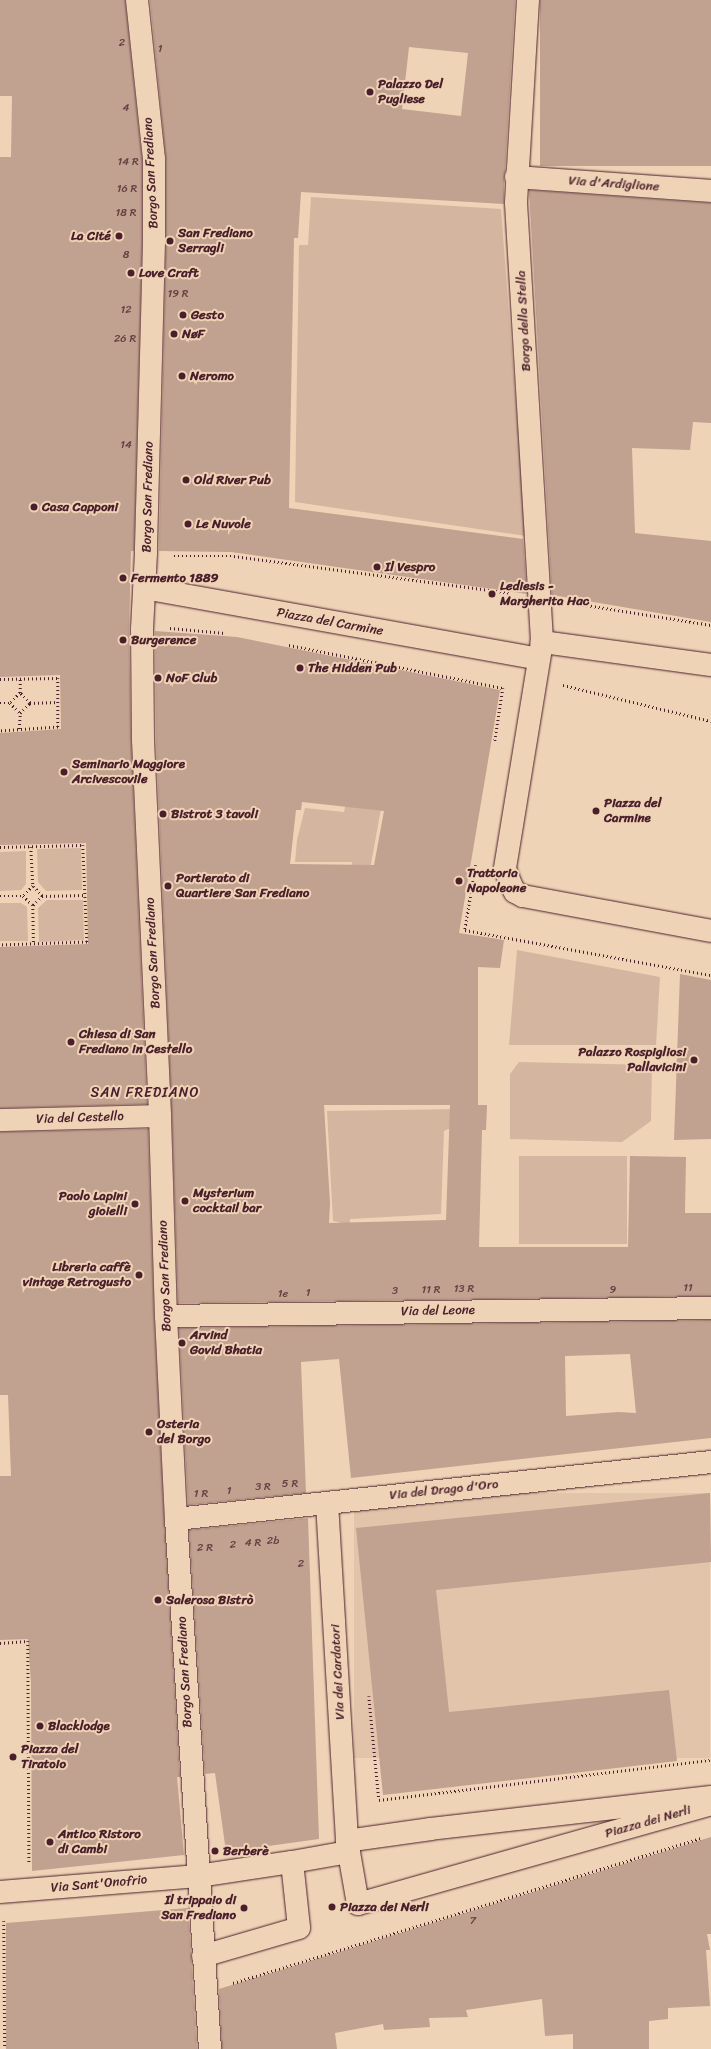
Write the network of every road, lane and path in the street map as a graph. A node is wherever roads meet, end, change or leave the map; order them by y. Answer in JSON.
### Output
{"nodes":[{"id":1,"x":137,"y":0,"type":"edge"},
{"id":2,"x":528,"y":0,"type":"edge"},
{"id":3,"x":516,"y":177,"type":"junction"},
{"id":4,"x":711,"y":190,"type":"edge"},
{"id":5,"x":173,"y":556,"type":"dead end"},
{"id":6,"x":145,"y":588,"type":"junction"},
{"id":7,"x":540,"y":597,"type":"junction"},
{"id":8,"x":711,"y":625,"type":"edge"},
{"id":9,"x":168,"y":628,"type":"dead end"},
{"id":10,"x":228,"y":633,"type":"dead end"},
{"id":11,"x":282,"y":643,"type":"dead end"},
{"id":12,"x":541,"y":650,"type":"junction"},
{"id":13,"x":711,"y":665,"type":"edge"},
{"id":14,"x":0,"y":679,"type":"edge"},
{"id":15,"x":20,"y":679,"type":"junction"},
{"id":16,"x":561,"y":685,"type":"dead end"},
{"id":17,"x":20,"y":693,"type":"junction"},
{"id":18,"x":58,"y":702,"type":"junction"},
{"id":19,"x":0,"y":703,"type":"edge"},
{"id":20,"x":10,"y":703,"type":"junction"},
{"id":21,"x":30,"y":703,"type":"junction"},
{"id":22,"x":20,"y":713,"type":"junction"},
{"id":23,"x":711,"y":721,"type":"edge"},
{"id":24,"x":19,"y":729,"type":"junction"},
{"id":25,"x":0,"y":731,"type":"edge"},
{"id":26,"x":494,"y":746,"type":"dead end"},
{"id":27,"x":31,"y":847,"type":"junction"},
{"id":28,"x":0,"y":848,"type":"edge"},
{"id":29,"x":476,"y":863,"type":"dead end"},
{"id":30,"x":33,"y":886,"type":"junction"},
{"id":31,"x":85,"y":895,"type":"junction"},
{"id":32,"x":0,"y":896,"type":"edge"},
{"id":33,"x":23,"y":896,"type":"junction"},
{"id":34,"x":42,"y":896,"type":"junction"},
{"id":35,"x":33,"y":905,"type":"junction"},
{"id":36,"x":711,"y":931,"type":"edge"},
{"id":37,"x":34,"y":944,"type":"junction"},
{"id":38,"x":0,"y":945,"type":"edge"},
{"id":39,"x":711,"y":975,"type":"edge"},
{"id":40,"x":160,"y":1116,"type":"junction"},
{"id":41,"x":0,"y":1120,"type":"edge"},
{"id":42,"x":711,"y":1308,"type":"edge"},
{"id":43,"x":166,"y":1316,"type":"junction"},
{"id":44,"x":711,"y":1462,"type":"edge"},
{"id":45,"x":327,"y":1503,"type":"junction"},
{"id":46,"x":176,"y":1519,"type":"junction"},
{"id":47,"x":0,"y":1643,"type":"edge"},
{"id":48,"x":711,"y":1760,"type":"edge"},
{"id":49,"x":374,"y":1797,"type":"dead end"},
{"id":50,"x":711,"y":1797,"type":"edge"},
{"id":51,"x":711,"y":1804,"type":"edge"},
{"id":52,"x":703,"y":1837,"type":"dead end"},
{"id":53,"x":348,"y":1846,"type":"junction"},
{"id":54,"x":29,"y":1851,"type":"dead end"},
{"id":55,"x":292,"y":1862,"type":"junction"},
{"id":56,"x":198,"y":1876,"type":"junction"},
{"id":57,"x":0,"y":1892,"type":"edge"},
{"id":58,"x":10,"y":1920,"type":"dead end"},
{"id":59,"x":203,"y":1956,"type":"junction"},
{"id":60,"x":227,"y":1985,"type":"dead end"},
{"id":61,"x":5,"y":2049,"type":"edge"},
{"id":62,"x":210,"y":2049,"type":"edge"}],
"edges":[{"from":1,"to":6,"type":"street","name":"Borgo San Frediano"},
{"from":2,"to":3,"type":"street","name":"Borgo della Stella"},
{"from":3,"to":4,"type":"street","name":"Via d'Ardiglione"},
{"from":3,"to":7,"type":"street","name":"Borgo della Stella"},
{"from":5,"to":7,"type":"path"},
{"from":6,"to":12,"type":"street","name":"Piazza del Carmine"},
{"from":6,"to":40,"type":"street","name":"Borgo San Frediano"},
{"from":7,"to":8,"type":"path"},
{"from":7,"to":12,"type":"street","name":"Borgo della Stella"},
{"from":9,"to":10,"type":"path"},
{"from":11,"to":26,"type":"path"},
{"from":12,"to":13,"type":"street","name":"Piazza del Carmine"},
{"from":12,"to":36,"type":"street"},
{"from":14,"to":15,"type":"path"},
{"from":15,"to":17,"type":"path"},
{"from":15,"to":18,"type":"path"},
{"from":16,"to":23,"type":"path"},
{"from":17,"to":20,"type":"path"},
{"from":17,"to":21,"type":"path"},
{"from":18,"to":21,"type":"path"},
{"from":18,"to":24,"type":"path"},
{"from":19,"to":20,"type":"path"},
{"from":20,"to":22,"type":"path"},
{"from":21,"to":22,"type":"path"},
{"from":22,"to":24,"type":"path"},
{"from":24,"to":25,"type":"path"},
{"from":27,"to":28,"type":"path"},
{"from":27,"to":30,"type":"path"},
{"from":27,"to":31,"type":"path"},
{"from":29,"to":39,"type":"path"},
{"from":30,"to":33,"type":"path"},
{"from":30,"to":34,"type":"path"},
{"from":31,"to":34,"type":"path"},
{"from":31,"to":37,"type":"path"},
{"from":32,"to":33,"type":"path"},
{"from":33,"to":35,"type":"path"},
{"from":34,"to":35,"type":"path"},
{"from":35,"to":37,"type":"path"},
{"from":37,"to":38,"type":"path"},
{"from":40,"to":41,"type":"street","name":"Via del Cestello"},
{"from":40,"to":43,"type":"street","name":"Borgo San Frediano"},
{"from":42,"to":43,"type":"street","name":"Via del Leone"},
{"from":43,"to":46,"type":"street","name":"Borgo San Frediano"},
{"from":44,"to":45,"type":"street","name":"Via del Drago d'Oro"},
{"from":45,"to":46,"type":"street","name":"Via del Drago d'Oro"},
{"from":45,"to":53,"type":"street","name":"Via dei Cardatori"},
{"from":46,"to":56,"type":"street","name":"Borgo San Frediano"},
{"from":47,"to":54,"type":"path"},
{"from":48,"to":49,"type":"path"},
{"from":50,"to":53,"type":"street","name":"Piazza dei Nerli"},
{"from":51,"to":53,"type":"street","name":"Piazza dei Nerli"},
{"from":52,"to":60,"type":"path"},
{"from":53,"to":55,"type":"street","name":"Piazza dei Nerli"},
{"from":55,"to":56,"type":"street","name":"Piazza dei Nerli"},
{"from":55,"to":59,"type":"street"},
{"from":56,"to":57,"type":"street","name":"Via Sant'Onofrio"},
{"from":56,"to":59,"type":"street","name":"Borgo San Frediano"},
{"from":58,"to":61,"type":"path"},
{"from":59,"to":62,"type":"street","name":"Borgo San Frediano"}]}
